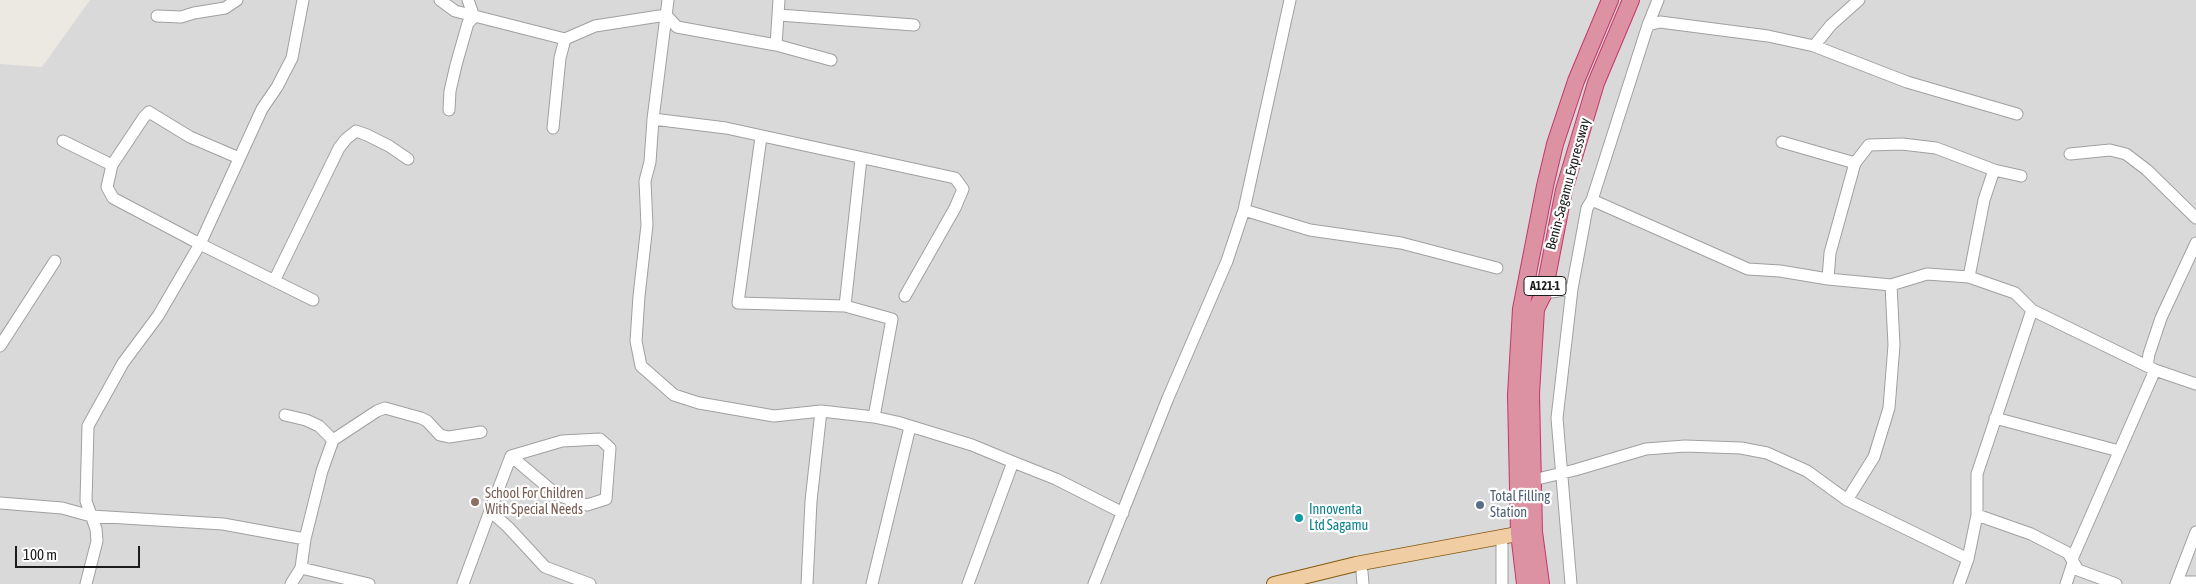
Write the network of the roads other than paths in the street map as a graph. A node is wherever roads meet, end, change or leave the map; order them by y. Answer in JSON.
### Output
{"nodes":[{"id":1,"x":238,"y":0,"type":"edge"},
{"id":2,"x":303,"y":0,"type":"edge"},
{"id":3,"x":468,"y":0,"type":"edge"},
{"id":4,"x":668,"y":0,"type":"edge"},
{"id":5,"x":779,"y":0,"type":"edge"},
{"id":6,"x":1290,"y":0,"type":"edge"},
{"id":7,"x":1610,"y":0,"type":"edge"},
{"id":8,"x":1631,"y":0,"type":"edge"},
{"id":9,"x":1658,"y":0,"type":"edge"},
{"id":10,"x":1859,"y":0,"type":"edge"},
{"id":11,"x":444,"y":2,"type":"edge"},
{"id":12,"x":666,"y":15,"type":"junction"},
{"id":13,"x":779,"y":15,"type":"junction"},
{"id":14,"x":157,"y":16,"type":"dead end"},
{"id":15,"x":474,"y":17,"type":"junction"},
{"id":16,"x":914,"y":25,"type":"dead end"},
{"id":17,"x":1648,"y":25,"type":"junction"},
{"id":18,"x":565,"y":39,"type":"junction"},
{"id":19,"x":776,"y":45,"type":"junction"},
{"id":20,"x":1814,"y":46,"type":"junction"},
{"id":21,"x":831,"y":60,"type":"dead end"},
{"id":22,"x":449,"y":110,"type":"dead end"},
{"id":23,"x":2017,"y":114,"type":"dead end"},
{"id":24,"x":653,"y":119,"type":"junction"},
{"id":25,"x":553,"y":128,"type":"dead end"},
{"id":26,"x":761,"y":137,"type":"junction"},
{"id":27,"x":63,"y":141,"type":"dead end"},
{"id":28,"x":1782,"y":142,"type":"dead end"},
{"id":29,"x":2070,"y":154,"type":"dead end"},
{"id":30,"x":239,"y":158,"type":"junction"},
{"id":31,"x":861,"y":158,"type":"junction"},
{"id":32,"x":408,"y":159,"type":"dead end"},
{"id":33,"x":1855,"y":163,"type":"junction"},
{"id":34,"x":112,"y":165,"type":"junction"},
{"id":35,"x":1994,"y":170,"type":"junction"},
{"id":36,"x":2021,"y":176,"type":"dead end"},
{"id":37,"x":1592,"y":200,"type":"junction"},
{"id":38,"x":1244,"y":210,"type":"junction"},
{"id":39,"x":2196,"y":218,"type":"edge"},
{"id":40,"x":2196,"y":243,"type":"edge"},
{"id":41,"x":200,"y":244,"type":"junction"},
{"id":42,"x":54,"y":261,"type":"dead end"},
{"id":43,"x":1497,"y":268,"type":"dead end"},
{"id":44,"x":1969,"y":277,"type":"junction"},
{"id":45,"x":1828,"y":279,"type":"junction"},
{"id":46,"x":274,"y":282,"type":"junction"},
{"id":47,"x":1891,"y":286,"type":"junction"},
{"id":48,"x":1572,"y":289,"type":"junction"},
{"id":49,"x":1544,"y":294,"type":"junction"},
{"id":50,"x":905,"y":296,"type":"dead end"},
{"id":51,"x":313,"y":300,"type":"dead end"},
{"id":52,"x":845,"y":306,"type":"junction"},
{"id":53,"x":2032,"y":310,"type":"junction"},
{"id":54,"x":0,"y":346,"type":"edge"},
{"id":55,"x":2151,"y":368,"type":"junction"},
{"id":56,"x":2196,"y":384,"type":"edge"},
{"id":57,"x":821,"y":411,"type":"junction"},
{"id":58,"x":285,"y":415,"type":"dead end"},
{"id":59,"x":874,"y":416,"type":"junction"},
{"id":60,"x":1995,"y":418,"type":"junction"},
{"id":61,"x":910,"y":427,"type":"junction"},
{"id":62,"x":481,"y":432,"type":"dead end"},
{"id":63,"x":334,"y":440,"type":"junction"},
{"id":64,"x":2119,"y":451,"type":"junction"},
{"id":65,"x":511,"y":456,"type":"junction"},
{"id":66,"x":1013,"y":462,"type":"junction"},
{"id":67,"x":1562,"y":474,"type":"junction"},
{"id":68,"x":1533,"y":480,"type":"junction"},
{"id":69,"x":1847,"y":500,"type":"junction"},
{"id":70,"x":0,"y":503,"type":"edge"},
{"id":71,"x":490,"y":511,"type":"junction"},
{"id":72,"x":1123,"y":513,"type":"junction"},
{"id":73,"x":1977,"y":515,"type":"junction"},
{"id":74,"x":91,"y":516,"type":"junction"},
{"id":75,"x":2196,"y":532,"type":"edge"},
{"id":76,"x":1527,"y":537,"type":"junction"},
{"id":77,"x":305,"y":538,"type":"junction"},
{"id":78,"x":1502,"y":545,"type":"junction"},
{"id":79,"x":1968,"y":558,"type":"junction"},
{"id":80,"x":2072,"y":561,"type":"junction"},
{"id":81,"x":301,"y":568,"type":"junction"},
{"id":82,"x":1362,"y":578,"type":"edge"},
{"id":83,"x":2196,"y":582,"type":"edge"},
{"id":84,"x":2177,"y":583,"type":"edge"},
{"id":85,"x":86,"y":584,"type":"edge"},
{"id":86,"x":291,"y":584,"type":"edge"},
{"id":87,"x":369,"y":584,"type":"edge"},
{"id":88,"x":463,"y":584,"type":"edge"},
{"id":89,"x":590,"y":584,"type":"edge"},
{"id":90,"x":807,"y":584,"type":"edge"},
{"id":91,"x":872,"y":584,"type":"edge"},
{"id":92,"x":968,"y":584,"type":"edge"},
{"id":93,"x":1094,"y":584,"type":"edge"},
{"id":94,"x":1274,"y":584,"type":"edge"},
{"id":95,"x":1314,"y":584,"type":"edge"},
{"id":96,"x":1502,"y":584,"type":"edge"},
{"id":97,"x":1525,"y":584,"type":"edge"},
{"id":98,"x":1541,"y":584,"type":"edge"},
{"id":99,"x":1571,"y":584,"type":"edge"},
{"id":100,"x":1960,"y":584,"type":"edge"},
{"id":101,"x":2066,"y":584,"type":"edge"},
{"id":102,"x":2116,"y":584,"type":"edge"}],
"edges":[{"from":1,"to":14,"type":"street"},
{"from":2,"to":30,"type":"street"},
{"from":3,"to":15,"type":"street"},
{"from":4,"to":12,"type":"street"},
{"from":5,"to":13,"type":"street"},
{"from":6,"to":38,"type":"street"},
{"from":7,"to":76,"type":"highway","name":"Benin-Sagamu Expressway","number":"A121-1"},
{"from":8,"to":49,"type":"highway","name":"Benin-Sagamu Expressway","number":"A121-1"},
{"from":9,"to":17,"type":"street"},
{"from":10,"to":20,"type":"street"},
{"from":11,"to":15,"type":"street"},
{"from":12,"to":18,"type":"street"},
{"from":12,"to":19,"type":"street"},
{"from":12,"to":24,"type":"street"},
{"from":13,"to":16,"type":"street"},
{"from":13,"to":19,"type":"street"},
{"from":15,"to":18,"type":"street"},
{"from":15,"to":22,"type":"street"},
{"from":17,"to":20,"type":"street"},
{"from":17,"to":37,"type":"street"},
{"from":18,"to":25,"type":"street"},
{"from":19,"to":21,"type":"street"},
{"from":20,"to":23,"type":"street"},
{"from":24,"to":26,"type":"street"},
{"from":24,"to":57,"type":"street"},
{"from":26,"to":31,"type":"street"},
{"from":26,"to":52,"type":"street"},
{"from":27,"to":34,"type":"street"},
{"from":28,"to":33,"type":"street"},
{"from":29,"to":39,"type":"street"},
{"from":30,"to":34,"type":"street"},
{"from":30,"to":41,"type":"street"},
{"from":31,"to":50,"type":"street"},
{"from":31,"to":52,"type":"street"},
{"from":32,"to":46,"type":"street"},
{"from":33,"to":35,"type":"street"},
{"from":33,"to":45,"type":"street"},
{"from":34,"to":41,"type":"street"},
{"from":35,"to":36,"type":"street"},
{"from":35,"to":44,"type":"street"},
{"from":37,"to":45,"type":"street"},
{"from":37,"to":48,"type":"street"},
{"from":38,"to":43,"type":"street"},
{"from":38,"to":72,"type":"street"},
{"from":40,"to":55,"type":"street"},
{"from":41,"to":46,"type":"street"},
{"from":41,"to":74,"type":"street"},
{"from":42,"to":54,"type":"street"},
{"from":44,"to":47,"type":"street"},
{"from":44,"to":53,"type":"street"},
{"from":45,"to":47,"type":"street"},
{"from":46,"to":51,"type":"street"},
{"from":47,"to":69,"type":"street"},
{"from":48,"to":49,"type":"street"},
{"from":48,"to":67,"type":"street"},
{"from":49,"to":68,"type":"highway","name":"Benin-Sagamu Expressway","number":"A121-1"},
{"from":52,"to":59,"type":"street"},
{"from":53,"to":55,"type":"street"},
{"from":53,"to":60,"type":"street"},
{"from":55,"to":56,"type":"street"},
{"from":55,"to":64,"type":"street"},
{"from":57,"to":59,"type":"street"},
{"from":57,"to":90,"type":"street"},
{"from":58,"to":63,"type":"street"},
{"from":59,"to":61,"type":"street"},
{"from":60,"to":64,"type":"street"},
{"from":60,"to":73,"type":"street"},
{"from":61,"to":66,"type":"street"},
{"from":61,"to":91,"type":"street"},
{"from":62,"to":63,"type":"street"},
{"from":63,"to":77,"type":"street"},
{"from":64,"to":80,"type":"street"},
{"from":65,"to":65,"type":"street"},
{"from":65,"to":71,"type":"street"},
{"from":66,"to":72,"type":"street"},
{"from":66,"to":92,"type":"street"},
{"from":67,"to":68,"type":"street"},
{"from":67,"to":69,"type":"street"},
{"from":67,"to":99,"type":"street"},
{"from":68,"to":76,"type":"highway","name":"Benin-Sagamu Expressway","number":"A121-1"},
{"from":69,"to":79,"type":"street"},
{"from":70,"to":74,"type":"street"},
{"from":71,"to":88,"type":"street"},
{"from":71,"to":89,"type":"street"},
{"from":72,"to":93,"type":"street"},
{"from":73,"to":79,"type":"street"},
{"from":73,"to":80,"type":"street"},
{"from":74,"to":77,"type":"street"},
{"from":74,"to":85,"type":"street"},
{"from":75,"to":84,"type":"street"},
{"from":76,"to":78,"type":"main road"},
{"from":76,"to":94,"type":"main road"},
{"from":76,"to":97,"type":"highway","name":"Benin-Sagamu Expressway","number":"A121-1"},
{"from":76,"to":98,"type":"highway","name":"Benin-Sagamu Expressway","number":"A121-1"},
{"from":77,"to":81,"type":"street"},
{"from":78,"to":82,"type":"main road"},
{"from":78,"to":96,"type":"street"},
{"from":79,"to":100,"type":"street"},
{"from":80,"to":101,"type":"street"},
{"from":80,"to":102,"type":"street"},
{"from":81,"to":86,"type":"street"},
{"from":81,"to":87,"type":"street"},
{"from":82,"to":95,"type":"main road"},
{"from":83,"to":84,"type":"street"}]}
